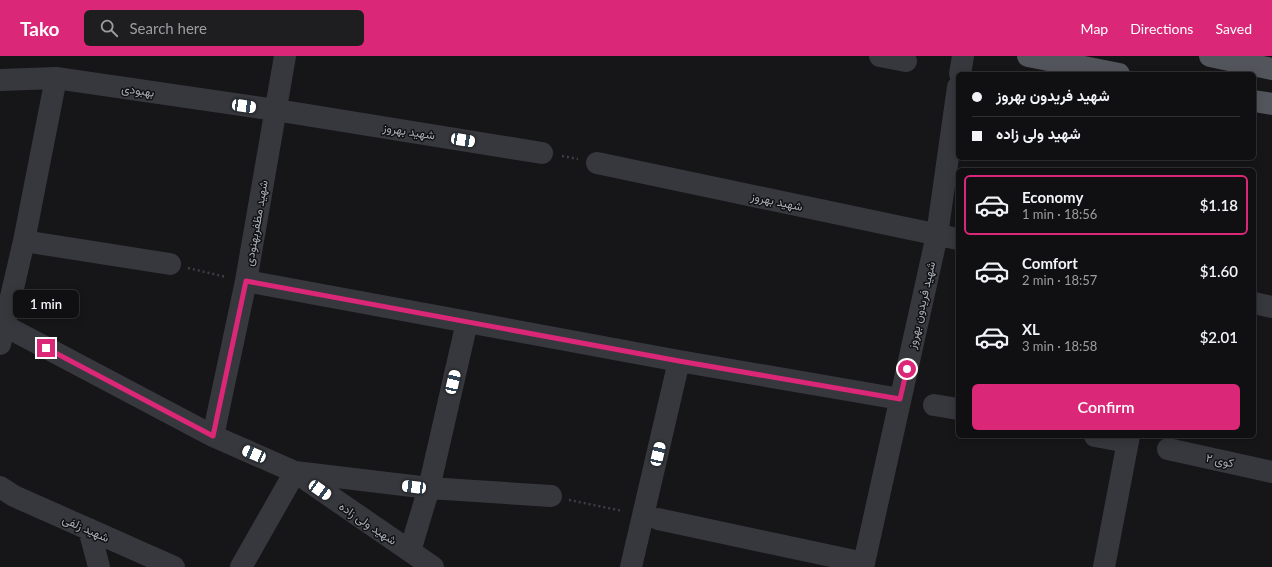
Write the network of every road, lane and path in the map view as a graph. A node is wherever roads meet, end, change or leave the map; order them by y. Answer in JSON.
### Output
{"nodes":[{"id":1,"x":285,"y":56,"type":"edge"},
{"id":2,"x":880,"y":56,"type":"edge"},
{"id":3,"x":963,"y":56,"type":"edge"},
{"id":4,"x":1028,"y":56,"type":"edge"},
{"id":5,"x":1210,"y":56,"type":"edge"},
{"id":6,"x":906,"y":61,"type":"dead end"},
{"id":7,"x":1272,"y":69,"type":"edge"},
{"id":8,"x":960,"y":72,"type":"edge"},
{"id":9,"x":1109,"y":72,"type":"edge"},
{"id":10,"x":56,"y":78,"type":"junction"},
{"id":11,"x":0,"y":80,"type":"edge"},
{"id":12,"x":1256,"y":101,"type":"edge"},
{"id":13,"x":956,"y":102,"type":"edge"},
{"id":14,"x":1272,"y":104,"type":"edge"},
{"id":15,"x":276,"y":110,"type":"junction"},
{"id":16,"x":542,"y":153,"type":"joint"},
{"id":17,"x":597,"y":163,"type":"joint"},
{"id":18,"x":937,"y":235,"type":"junction"},
{"id":19,"x":956,"y":239,"type":"edge"},
{"id":20,"x":24,"y":241,"type":"junction"},
{"id":21,"x":170,"y":264,"type":"joint"},
{"id":22,"x":246,"y":281,"type":"junction"},
{"id":23,"x":1256,"y":303,"type":"edge"},
{"id":24,"x":1272,"y":307,"type":"edge"},
{"id":25,"x":467,"y":322,"type":"junction"},
{"id":26,"x":2,"y":335,"type":"edge"},
{"id":27,"x":679,"y":361,"type":"junction"},
{"id":28,"x":900,"y":399,"type":"junction"},
{"id":29,"x":934,"y":404,"type":"dead end"},
{"id":30,"x":956,"y":409,"type":"edge"},
{"id":31,"x":213,"y":436,"type":"junction"},
{"id":32,"x":1117,"y":438,"type":"edge"},
{"id":33,"x":1128,"y":439,"type":"edge"},
{"id":34,"x":1168,"y":449,"type":"dead end"},
{"id":35,"x":295,"y":472,"type":"junction"},
{"id":36,"x":1272,"y":472,"type":"edge"},
{"id":37,"x":0,"y":487,"type":"edge"},
{"id":38,"x":429,"y":488,"type":"junction"},
{"id":39,"x":551,"y":496,"type":"joint"},
{"id":40,"x":651,"y":517,"type":"junction"},
{"id":41,"x":89,"y":529,"type":"junction"},
{"id":42,"x":410,"y":551,"type":"junction"},
{"id":43,"x":863,"y":565,"type":"edge"},
{"id":44,"x":98,"y":567,"type":"edge"},
{"id":45,"x":174,"y":567,"type":"edge"},
{"id":46,"x":241,"y":567,"type":"edge"},
{"id":47,"x":433,"y":567,"type":"edge"},
{"id":48,"x":631,"y":567,"type":"edge"},
{"id":49,"x":1104,"y":567,"type":"edge"}],
"edges":[{"from":1,"to":15,"type":"street","name":"شهید مظفربهنودی"},
{"from":2,"to":6,"type":"street"},
{"from":3,"to":8,"type":"street"},
{"from":4,"to":9,"type":"main road"},
{"from":5,"to":7,"type":"main road"},
{"from":10,"to":11,"type":"street","name":"بهبودی"},
{"from":10,"to":15,"type":"street","name":"بهبودی"},
{"from":10,"to":20,"type":"street"},
{"from":12,"to":14,"type":"main road"},
{"from":13,"to":18,"type":"street","name":"شهید فریدون بهروز"},
{"from":15,"to":16,"type":"street","name":"شهید بهروز"},
{"from":15,"to":22,"type":"street","name":"شهید مظفربهنودی"},
{"from":16,"to":17,"type":"path"},
{"from":17,"to":18,"type":"street","name":"شهید بهروز"},
{"from":18,"to":19,"type":"street","name":"شهید بهروز"},
{"from":18,"to":28,"type":"street","name":"شهید فریدون بهروز"},
{"from":20,"to":21,"type":"street"},
{"from":20,"to":26,"type":"street"},
{"from":21,"to":22,"type":"path"},
{"from":22,"to":25,"type":"street"},
{"from":22,"to":31,"type":"street","name":"شهید مظفربهنودی"},
{"from":23,"to":24,"type":"street"},
{"from":25,"to":27,"type":"street"},
{"from":25,"to":38,"type":"street"},
{"from":26,"to":31,"type":"street","name":"شهید ولی زاده"},
{"from":27,"to":28,"type":"street"},
{"from":27,"to":40,"type":"street"},
{"from":28,"to":43,"type":"street","name":"شهید فریدون بهروز"},
{"from":29,"to":30,"type":"street"},
{"from":31,"to":35,"type":"street","name":"شهید ولی زاده"},
{"from":32,"to":33,"type":"street"},
{"from":33,"to":49,"type":"street"},
{"from":34,"to":36,"type":"street","name":"کوی ۲"},
{"from":35,"to":38,"type":"street"},
{"from":35,"to":42,"type":"street","name":"شهید ولی زاده"},
{"from":35,"to":46,"type":"street"},
{"from":37,"to":41,"type":"street","name":"شهید زلفی"},
{"from":38,"to":39,"type":"street"},
{"from":38,"to":42,"type":"street"},
{"from":39,"to":40,"type":"path"},
{"from":40,"to":43,"type":"street"},
{"from":40,"to":48,"type":"street"},
{"from":41,"to":44,"type":"street"},
{"from":41,"to":45,"type":"street","name":"شهید زلفی"},
{"from":42,"to":47,"type":"street","name":"شهید ولی زاده"}]}
